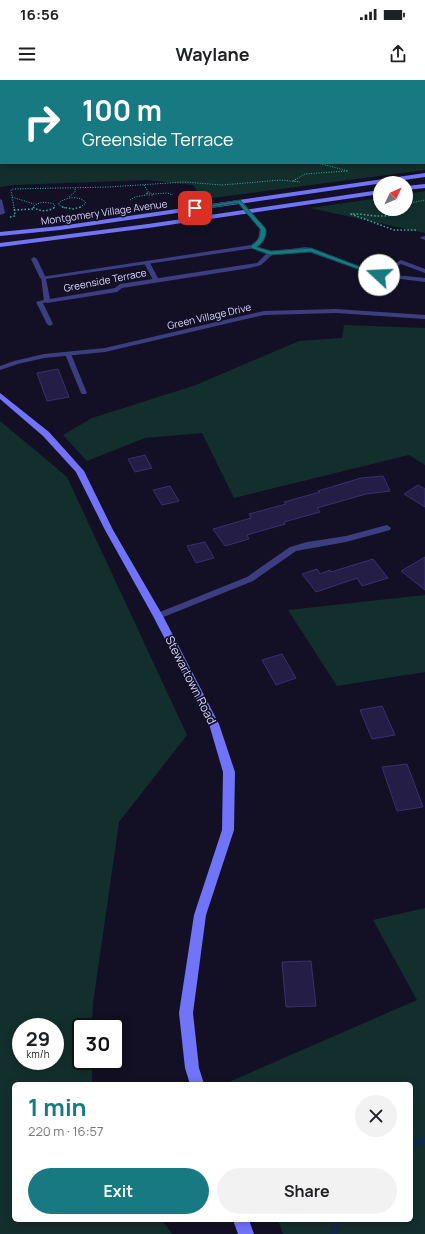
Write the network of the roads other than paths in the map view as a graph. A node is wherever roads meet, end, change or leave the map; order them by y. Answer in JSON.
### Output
{"nodes":[{"id":1,"x":425,"y":175,"type":"edge"},
{"id":2,"x":425,"y":186,"type":"edge"},
{"id":3,"x":413,"y":187,"type":"edge"},
{"id":4,"x":373,"y":193,"type":"edge"},
{"id":5,"x":0,"y":200,"type":"edge"},
{"id":6,"x":240,"y":202,"type":"junction"},
{"id":7,"x":248,"y":211,"type":"junction"},
{"id":8,"x":0,"y":213,"type":"edge"},
{"id":9,"x":0,"y":234,"type":"edge"},
{"id":10,"x":0,"y":245,"type":"edge"},
{"id":11,"x":253,"y":247,"type":"junction"},
{"id":12,"x":270,"y":253,"type":"junction"},
{"id":13,"x":34,"y":259,"type":"dead end"},
{"id":14,"x":147,"y":263,"type":"junction"},
{"id":15,"x":425,"y":271,"type":"edge"},
{"id":16,"x":379,"y":275,"type":"junction"},
{"id":17,"x":43,"y":278,"type":"junction"},
{"id":18,"x":156,"y":280,"type":"junction"},
{"id":19,"x":425,"y":280,"type":"edge"},
{"id":20,"x":47,"y":301,"type":"junction"},
{"id":21,"x":425,"y":317,"type":"edge"},
{"id":22,"x":50,"y":324,"type":"dead end"},
{"id":23,"x":68,"y":354,"type":"junction"},
{"id":24,"x":0,"y":368,"type":"edge"},
{"id":25,"x":84,"y":392,"type":"dead end"},
{"id":26,"x":0,"y":395,"type":"edge"},
{"id":27,"x":387,"y":528,"type":"dead end"},
{"id":28,"x":158,"y":616,"type":"junction"},
{"id":29,"x":196,"y":1082,"type":"edge"},
{"id":30,"x":242,"y":1222,"type":"edge"},
{"id":31,"x":246,"y":1234,"type":"edge"}],
"edges":[{"from":1,"to":6,"type":"main road","name":"Montgomery Village Avenue"},
{"from":2,"to":3,"type":"main road"},
{"from":4,"to":7,"type":"main road","name":"Montgomery Village Avenue"},
{"from":5,"to":8,"type":"lane"},
{"from":6,"to":7,"type":"street"},
{"from":6,"to":9,"type":"main road","name":"Montgomery Village Avenue"},
{"from":7,"to":10,"type":"main road","name":"Montgomery Village Avenue"},
{"from":7,"to":11,"type":"street"},
{"from":11,"to":12,"type":"street"},
{"from":11,"to":14,"type":"street","name":"Greenside Terrace"},
{"from":12,"to":16,"type":"street"},
{"from":12,"to":18,"type":"street","name":"Greenside Terrace"},
{"from":13,"to":17,"type":"lane"},
{"from":14,"to":17,"type":"street","name":"Greenside Terrace"},
{"from":14,"to":18,"type":"lane"},
{"from":15,"to":16,"type":"street"},
{"from":16,"to":19,"type":"street"},
{"from":17,"to":20,"type":"street"},
{"from":18,"to":20,"type":"street","name":"Greenside Terrace"},
{"from":20,"to":22,"type":"lane"},
{"from":21,"to":23,"type":"street","name":"Green Village Drive"},
{"from":23,"to":24,"type":"street","name":"Green Village Drive"},
{"from":23,"to":25,"type":"lane"},
{"from":26,"to":28,"type":"main road","name":"Stewartown Road"},
{"from":27,"to":28,"type":"street"},
{"from":28,"to":29,"type":"main road","name":"Stewartown Road"},
{"from":30,"to":31,"type":"main road"}]}
